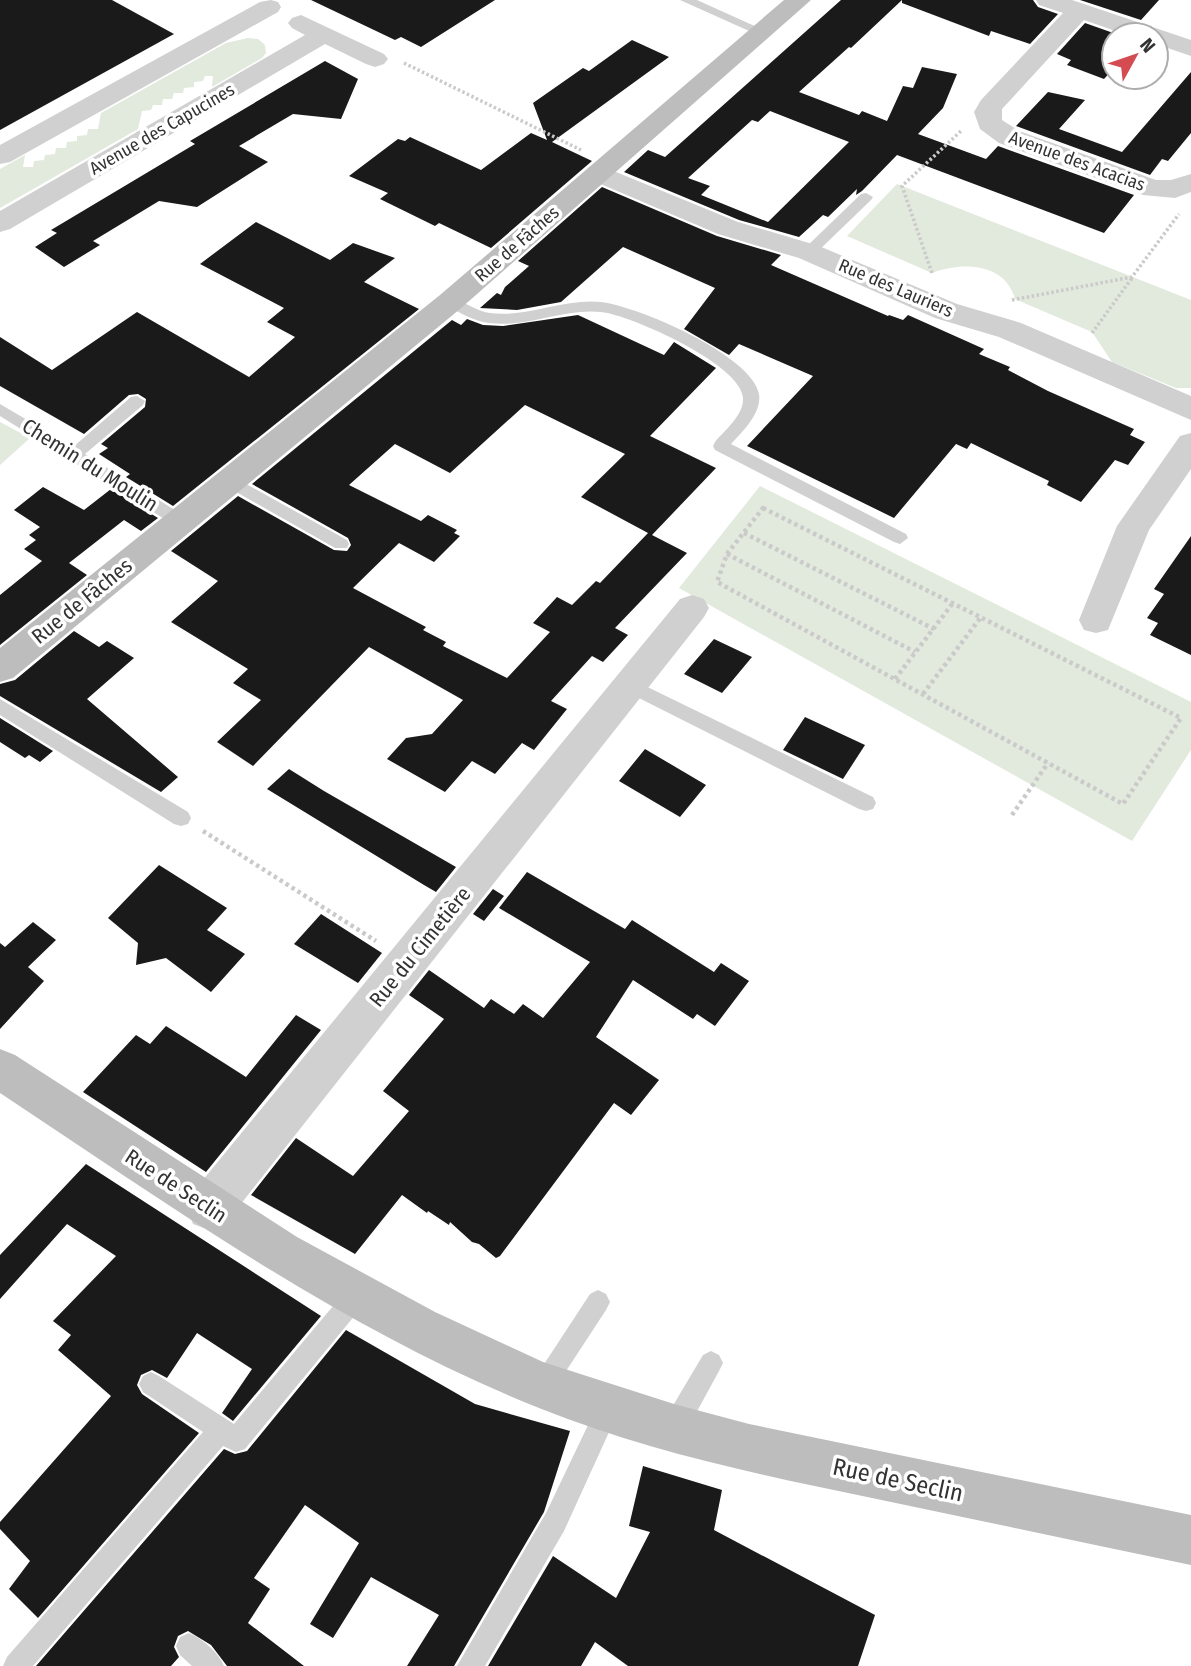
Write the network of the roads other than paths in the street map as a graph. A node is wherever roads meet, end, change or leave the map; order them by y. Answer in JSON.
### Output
{"nodes":[{"id":1,"x":686,"y":0,"type":"edge"},
{"id":2,"x":799,"y":0,"type":"edge"},
{"id":3,"x":262,"y":4,"type":"edge"},
{"id":4,"x":1068,"y":4,"type":"edge"},
{"id":5,"x":1114,"y":21,"type":"edge"},
{"id":6,"x":762,"y":32,"type":"junction"},
{"id":7,"x":325,"y":34,"type":"junction"},
{"id":8,"x":1170,"y":41,"type":"edge"},
{"id":9,"x":1191,"y":48,"type":"edge"},
{"id":10,"x":375,"y":59,"type":"road end"},
{"id":11,"x":0,"y":156,"type":"edge"},
{"id":12,"x":605,"y":169,"type":"junction"},
{"id":13,"x":1183,"y":185,"type":"edge"},
{"id":14,"x":866,"y":197,"type":"dead end"},
{"id":15,"x":0,"y":223,"type":"edge"},
{"id":16,"x":809,"y":252,"type":"junction"},
{"id":17,"x":450,"y":302,"type":"junction"},
{"id":18,"x":137,"y":401,"type":"dead end"},
{"id":19,"x":0,"y":409,"type":"edge"},
{"id":20,"x":1191,"y":409,"type":"edge"},
{"id":21,"x":1191,"y":444,"type":"edge"},
{"id":22,"x":75,"y":454,"type":"junction"},
{"id":23,"x":230,"y":481,"type":"junction"},
{"id":24,"x":180,"y":522,"type":"junction"},
{"id":25,"x":900,"y":538,"type":"dead end"},
{"id":26,"x":341,"y":544,"type":"dead end"},
{"id":27,"x":692,"y":608,"type":"dead end"},
{"id":28,"x":1096,"y":620,"type":"dead end"},
{"id":29,"x":0,"y":668,"type":"edge"},
{"id":30,"x":631,"y":686,"type":"junction"},
{"id":31,"x":0,"y":706,"type":"edge"},
{"id":32,"x":866,"y":803,"type":"dead end"},
{"id":33,"x":181,"y":818,"type":"road end"},
{"id":34,"x":0,"y":1069,"type":"edge"},
{"id":35,"x":209,"y":1208,"type":"junction"},
{"id":36,"x":357,"y":1295,"type":"junction"},
{"id":37,"x":598,"y":1302,"type":"dead end"},
{"id":38,"x":711,"y":1363,"type":"dead end"},
{"id":39,"x":151,"y":1384,"type":"dead end"},
{"id":40,"x":543,"y":1386,"type":"junction"},
{"id":41,"x":608,"y":1408,"type":"junction"},
{"id":42,"x":674,"y":1428,"type":"junction"},
{"id":43,"x":220,"y":1430,"type":"junction"},
{"id":44,"x":1188,"y":1534,"type":"edge"},
{"id":45,"x":189,"y":1646,"type":"dead end"},
{"id":46,"x":16,"y":1666,"type":"edge"},
{"id":47,"x":211,"y":1666,"type":"edge"},
{"id":48,"x":470,"y":1666,"type":"edge"}],
"edges":[{"from":1,"to":6,"type":"lane"},
{"from":2,"to":6,"type":"street","name":"Rue de Fâches"},
{"from":3,"to":7,"type":"street"},
{"from":3,"to":11,"type":"street"},
{"from":4,"to":5,"type":"street","name":"Avenue des Acacias"},
{"from":4,"to":13,"type":"street","name":"Avenue des Acacias"},
{"from":6,"to":12,"type":"street","name":"Rue de Fâches"},
{"from":7,"to":10,"type":"street"},
{"from":7,"to":15,"type":"street","name":"Avenue des Capucines"},
{"from":8,"to":9,"type":"street","name":"Avenue des Acacias"},
{"from":12,"to":16,"type":"street","name":"Rue des Lauriers"},
{"from":12,"to":17,"type":"street","name":"Rue de Fâches"},
{"from":14,"to":16,"type":"lane"},
{"from":16,"to":20,"type":"street","name":"Rue des Lauriers"},
{"from":17,"to":23,"type":"street","name":"Rue de Fâches"},
{"from":17,"to":25,"type":"lane"},
{"from":18,"to":22,"type":"lane"},
{"from":19,"to":22,"type":"lane","name":"Chemin du Moulin"},
{"from":21,"to":28,"type":"street"},
{"from":22,"to":24,"type":"lane","name":"Chemin du Moulin"},
{"from":23,"to":24,"type":"street","name":"Rue de Fâches"},
{"from":23,"to":26,"type":"lane"},
{"from":24,"to":29,"type":"street","name":"Rue de Fâches"},
{"from":27,"to":30,"type":"street","name":"Rue du Cimetière"},
{"from":30,"to":32,"type":"lane"},
{"from":30,"to":35,"type":"street","name":"Rue du Cimetière"},
{"from":31,"to":33,"type":"lane"},
{"from":34,"to":35,"type":"street","name":"Rue de Seclin"},
{"from":35,"to":36,"type":"street","name":"Rue de Seclin"},
{"from":36,"to":40,"type":"street","name":"Rue de Seclin"},
{"from":36,"to":43,"type":"lane"},
{"from":37,"to":40,"type":"lane"},
{"from":38,"to":42,"type":"lane"},
{"from":39,"to":43,"type":"lane"},
{"from":40,"to":41,"type":"street","name":"Rue de Seclin"},
{"from":41,"to":42,"type":"street","name":"Rue de Seclin"},
{"from":41,"to":48,"type":"lane"},
{"from":42,"to":44,"type":"street","name":"Rue de Seclin"},
{"from":43,"to":46,"type":"lane"},
{"from":45,"to":47,"type":"lane"}]}
